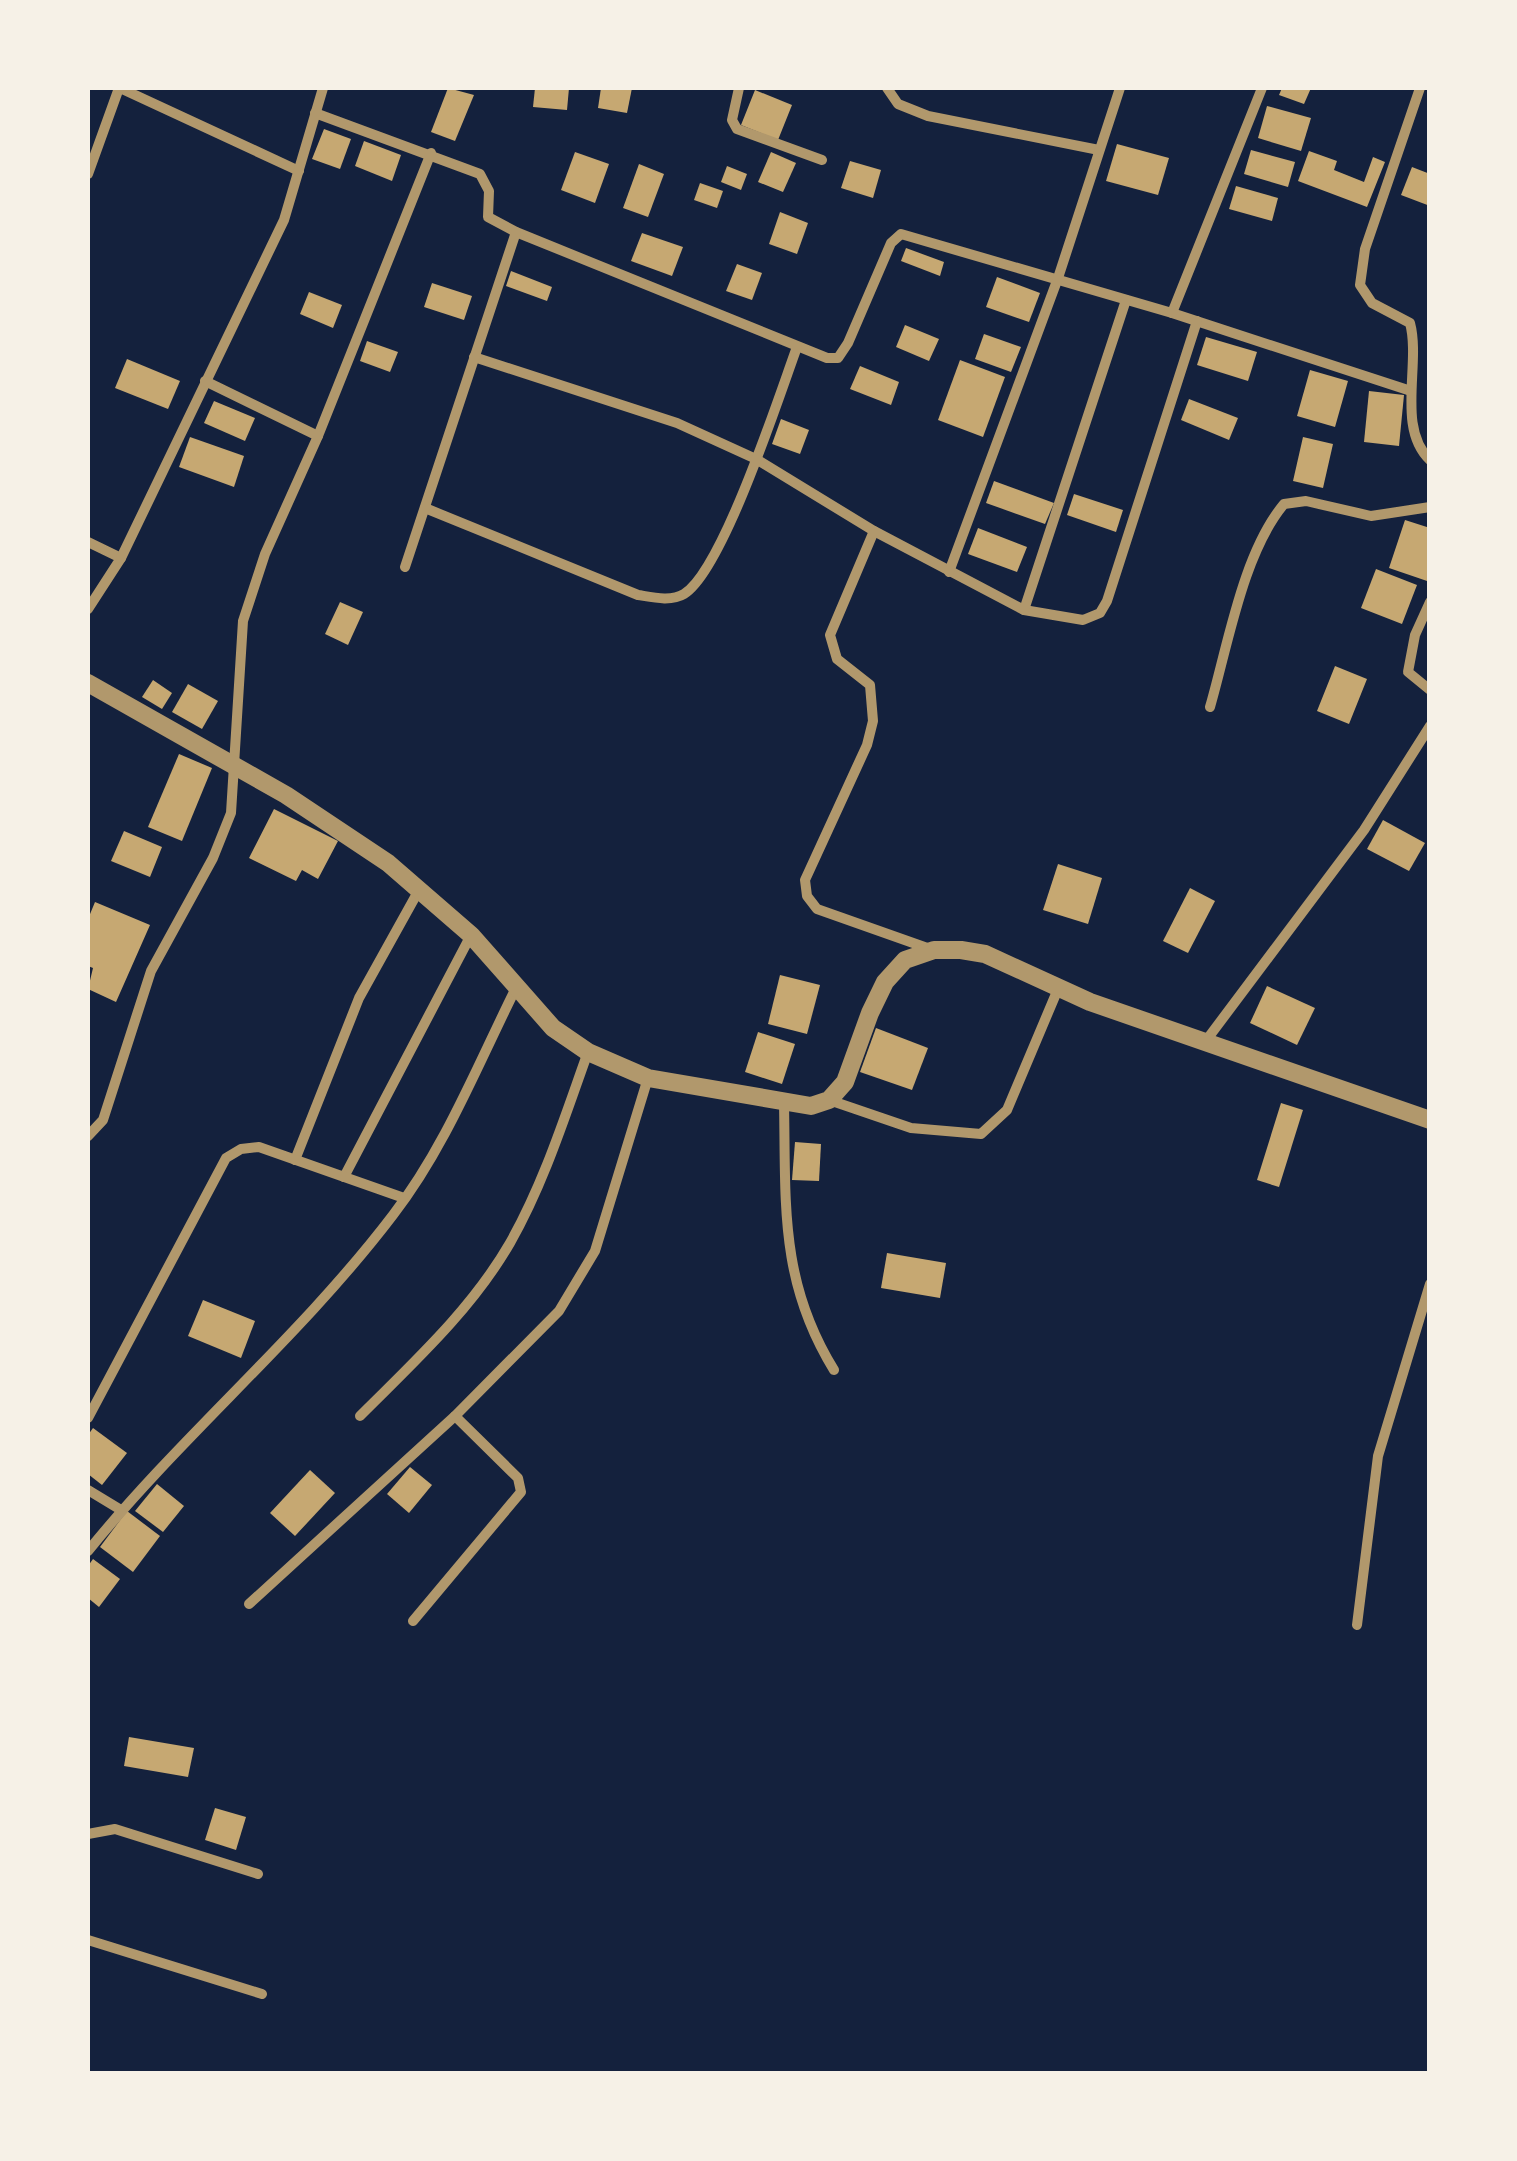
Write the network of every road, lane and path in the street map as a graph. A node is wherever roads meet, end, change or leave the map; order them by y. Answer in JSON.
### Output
{"nodes":[{"id":1,"x":119,"y":88,"type":"edge"},
{"id":2,"x":323,"y":88,"type":"edge"},
{"id":3,"x":740,"y":88,"type":"edge"},
{"id":4,"x":886,"y":88,"type":"edge"},
{"id":5,"x":1120,"y":88,"type":"edge"},
{"id":6,"x":1262,"y":88,"type":"edge"},
{"id":7,"x":1420,"y":88,"type":"edge"},
{"id":8,"x":315,"y":114,"type":"junction"},
{"id":9,"x":1099,"y":150,"type":"junction"},
{"id":10,"x":430,"y":153,"type":"junction"},
{"id":11,"x":822,"y":160,"type":"dead end"},
{"id":12,"x":299,"y":172,"type":"junction"},
{"id":13,"x":88,"y":174,"type":"edge"},
{"id":14,"x":516,"y":232,"type":"junction"},
{"id":15,"x":1058,"y":278,"type":"junction"},
{"id":16,"x":1126,"y":300,"type":"junction"},
{"id":17,"x":1172,"y":313,"type":"junction"},
{"id":18,"x":1196,"y":321,"type":"junction"},
{"id":19,"x":797,"y":347,"type":"junction"},
{"id":20,"x":474,"y":357,"type":"junction"},
{"id":21,"x":205,"y":381,"type":"junction"},
{"id":22,"x":1412,"y":391,"type":"junction"},
{"id":23,"x":318,"y":436,"type":"junction"},
{"id":24,"x":756,"y":459,"type":"junction"},
{"id":25,"x":1430,"y":460,"type":"edge"},
{"id":26,"x":1430,"y":507,"type":"edge"},
{"id":27,"x":424,"y":508,"type":"junction"},
{"id":28,"x":874,"y":530,"type":"junction"},
{"id":29,"x":88,"y":542,"type":"edge"},
{"id":30,"x":121,"y":558,"type":"junction"},
{"id":31,"x":405,"y":567,"type":"dead end"},
{"id":32,"x":949,"y":572,"type":"junction"},
{"id":33,"x":1430,"y":602,"type":"edge"},
{"id":34,"x":88,"y":609,"type":"edge"},
{"id":35,"x":1024,"y":610,"type":"junction"},
{"id":36,"x":88,"y":683,"type":"edge"},
{"id":37,"x":1430,"y":690,"type":"edge"},
{"id":38,"x":1210,"y":707,"type":"dead end"},
{"id":39,"x":1430,"y":726,"type":"edge"},
{"id":40,"x":232,"y":768,"type":"junction"},
{"id":41,"x":419,"y":890,"type":"junction"},
{"id":42,"x":471,"y":935,"type":"junction"},
{"id":43,"x":934,"y":950,"type":"junction"},
{"id":44,"x":516,"y":988,"type":"junction"},
{"id":45,"x":1058,"y":989,"type":"junction"},
{"id":46,"x":1205,"y":1042,"type":"junction"},
{"id":47,"x":588,"y":1052,"type":"junction"},
{"id":48,"x":648,"y":1078,"type":"junction"},
{"id":49,"x":828,"y":1100,"type":"junction"},
{"id":50,"x":784,"y":1102,"type":"junction"},
{"id":51,"x":1430,"y":1120,"type":"edge"},
{"id":52,"x":88,"y":1136,"type":"edge"},
{"id":53,"x":296,"y":1160,"type":"junction"},
{"id":54,"x":344,"y":1177,"type":"junction"},
{"id":55,"x":404,"y":1198,"type":"junction"},
{"id":56,"x":1430,"y":1284,"type":"edge"},
{"id":57,"x":834,"y":1370,"type":"dead end"},
{"id":58,"x":360,"y":1416,"type":"dead end"},
{"id":59,"x":456,"y":1416,"type":"junction"},
{"id":60,"x":88,"y":1418,"type":"edge"},
{"id":61,"x":88,"y":1490,"type":"edge"},
{"id":62,"x":121,"y":1510,"type":"junction"},
{"id":63,"x":88,"y":1551,"type":"edge"},
{"id":64,"x":248,"y":1604,"type":"dead end"},
{"id":65,"x":413,"y":1621,"type":"dead end"},
{"id":66,"x":1357,"y":1625,"type":"dead end"},
{"id":67,"x":88,"y":1834,"type":"edge"},
{"id":68,"x":258,"y":1874,"type":"dead end"},
{"id":69,"x":88,"y":1940,"type":"edge"},
{"id":70,"x":262,"y":1994,"type":"dead end"}],
"edges":[{"from":1,"to":12,"type":"street"},
{"from":1,"to":13,"type":"street"},
{"from":2,"to":8,"type":"street"},
{"from":3,"to":11,"type":"street"},
{"from":4,"to":9,"type":"street"},
{"from":5,"to":9,"type":"street"},
{"from":6,"to":17,"type":"street"},
{"from":7,"to":22,"type":"street"},
{"from":8,"to":10,"type":"street"},
{"from":8,"to":12,"type":"street"},
{"from":9,"to":15,"type":"street"},
{"from":10,"to":14,"type":"street"},
{"from":10,"to":23,"type":"street"},
{"from":12,"to":21,"type":"street"},
{"from":14,"to":19,"type":"street"},
{"from":14,"to":20,"type":"street"},
{"from":15,"to":16,"type":"street"},
{"from":15,"to":19,"type":"street"},
{"from":15,"to":32,"type":"street"},
{"from":16,"to":17,"type":"street"},
{"from":16,"to":35,"type":"street"},
{"from":17,"to":18,"type":"street"},
{"from":18,"to":22,"type":"street"},
{"from":18,"to":35,"type":"street"},
{"from":19,"to":24,"type":"street"},
{"from":20,"to":24,"type":"street"},
{"from":20,"to":27,"type":"street"},
{"from":21,"to":23,"type":"street"},
{"from":21,"to":30,"type":"street"},
{"from":22,"to":25,"type":"street"},
{"from":23,"to":40,"type":"street"},
{"from":24,"to":27,"type":"street"},
{"from":24,"to":28,"type":"street"},
{"from":26,"to":38,"type":"street"},
{"from":27,"to":31,"type":"street"},
{"from":28,"to":32,"type":"street"},
{"from":28,"to":43,"type":"street"},
{"from":29,"to":30,"type":"street"},
{"from":30,"to":34,"type":"street"},
{"from":32,"to":35,"type":"street"},
{"from":33,"to":37,"type":"street"},
{"from":36,"to":40,"type":"street"},
{"from":39,"to":46,"type":"street"},
{"from":40,"to":41,"type":"street"},
{"from":40,"to":52,"type":"street"},
{"from":41,"to":42,"type":"street"},
{"from":41,"to":53,"type":"street"},
{"from":42,"to":44,"type":"street"},
{"from":42,"to":54,"type":"street"},
{"from":43,"to":45,"type":"street"},
{"from":43,"to":49,"type":"street"},
{"from":44,"to":47,"type":"street"},
{"from":44,"to":55,"type":"street"},
{"from":45,"to":46,"type":"street"},
{"from":45,"to":49,"type":"street"},
{"from":46,"to":51,"type":"street"},
{"from":47,"to":48,"type":"street"},
{"from":47,"to":58,"type":"street"},
{"from":48,"to":50,"type":"street"},
{"from":48,"to":59,"type":"street"},
{"from":49,"to":50,"type":"street"},
{"from":50,"to":57,"type":"street"},
{"from":53,"to":54,"type":"street"},
{"from":53,"to":60,"type":"street"},
{"from":54,"to":55,"type":"street"},
{"from":55,"to":62,"type":"street"},
{"from":56,"to":66,"type":"street"},
{"from":59,"to":64,"type":"street"},
{"from":59,"to":65,"type":"street"},
{"from":61,"to":62,"type":"street"},
{"from":62,"to":63,"type":"street"},
{"from":67,"to":68,"type":"street"},
{"from":69,"to":70,"type":"street"}]}
